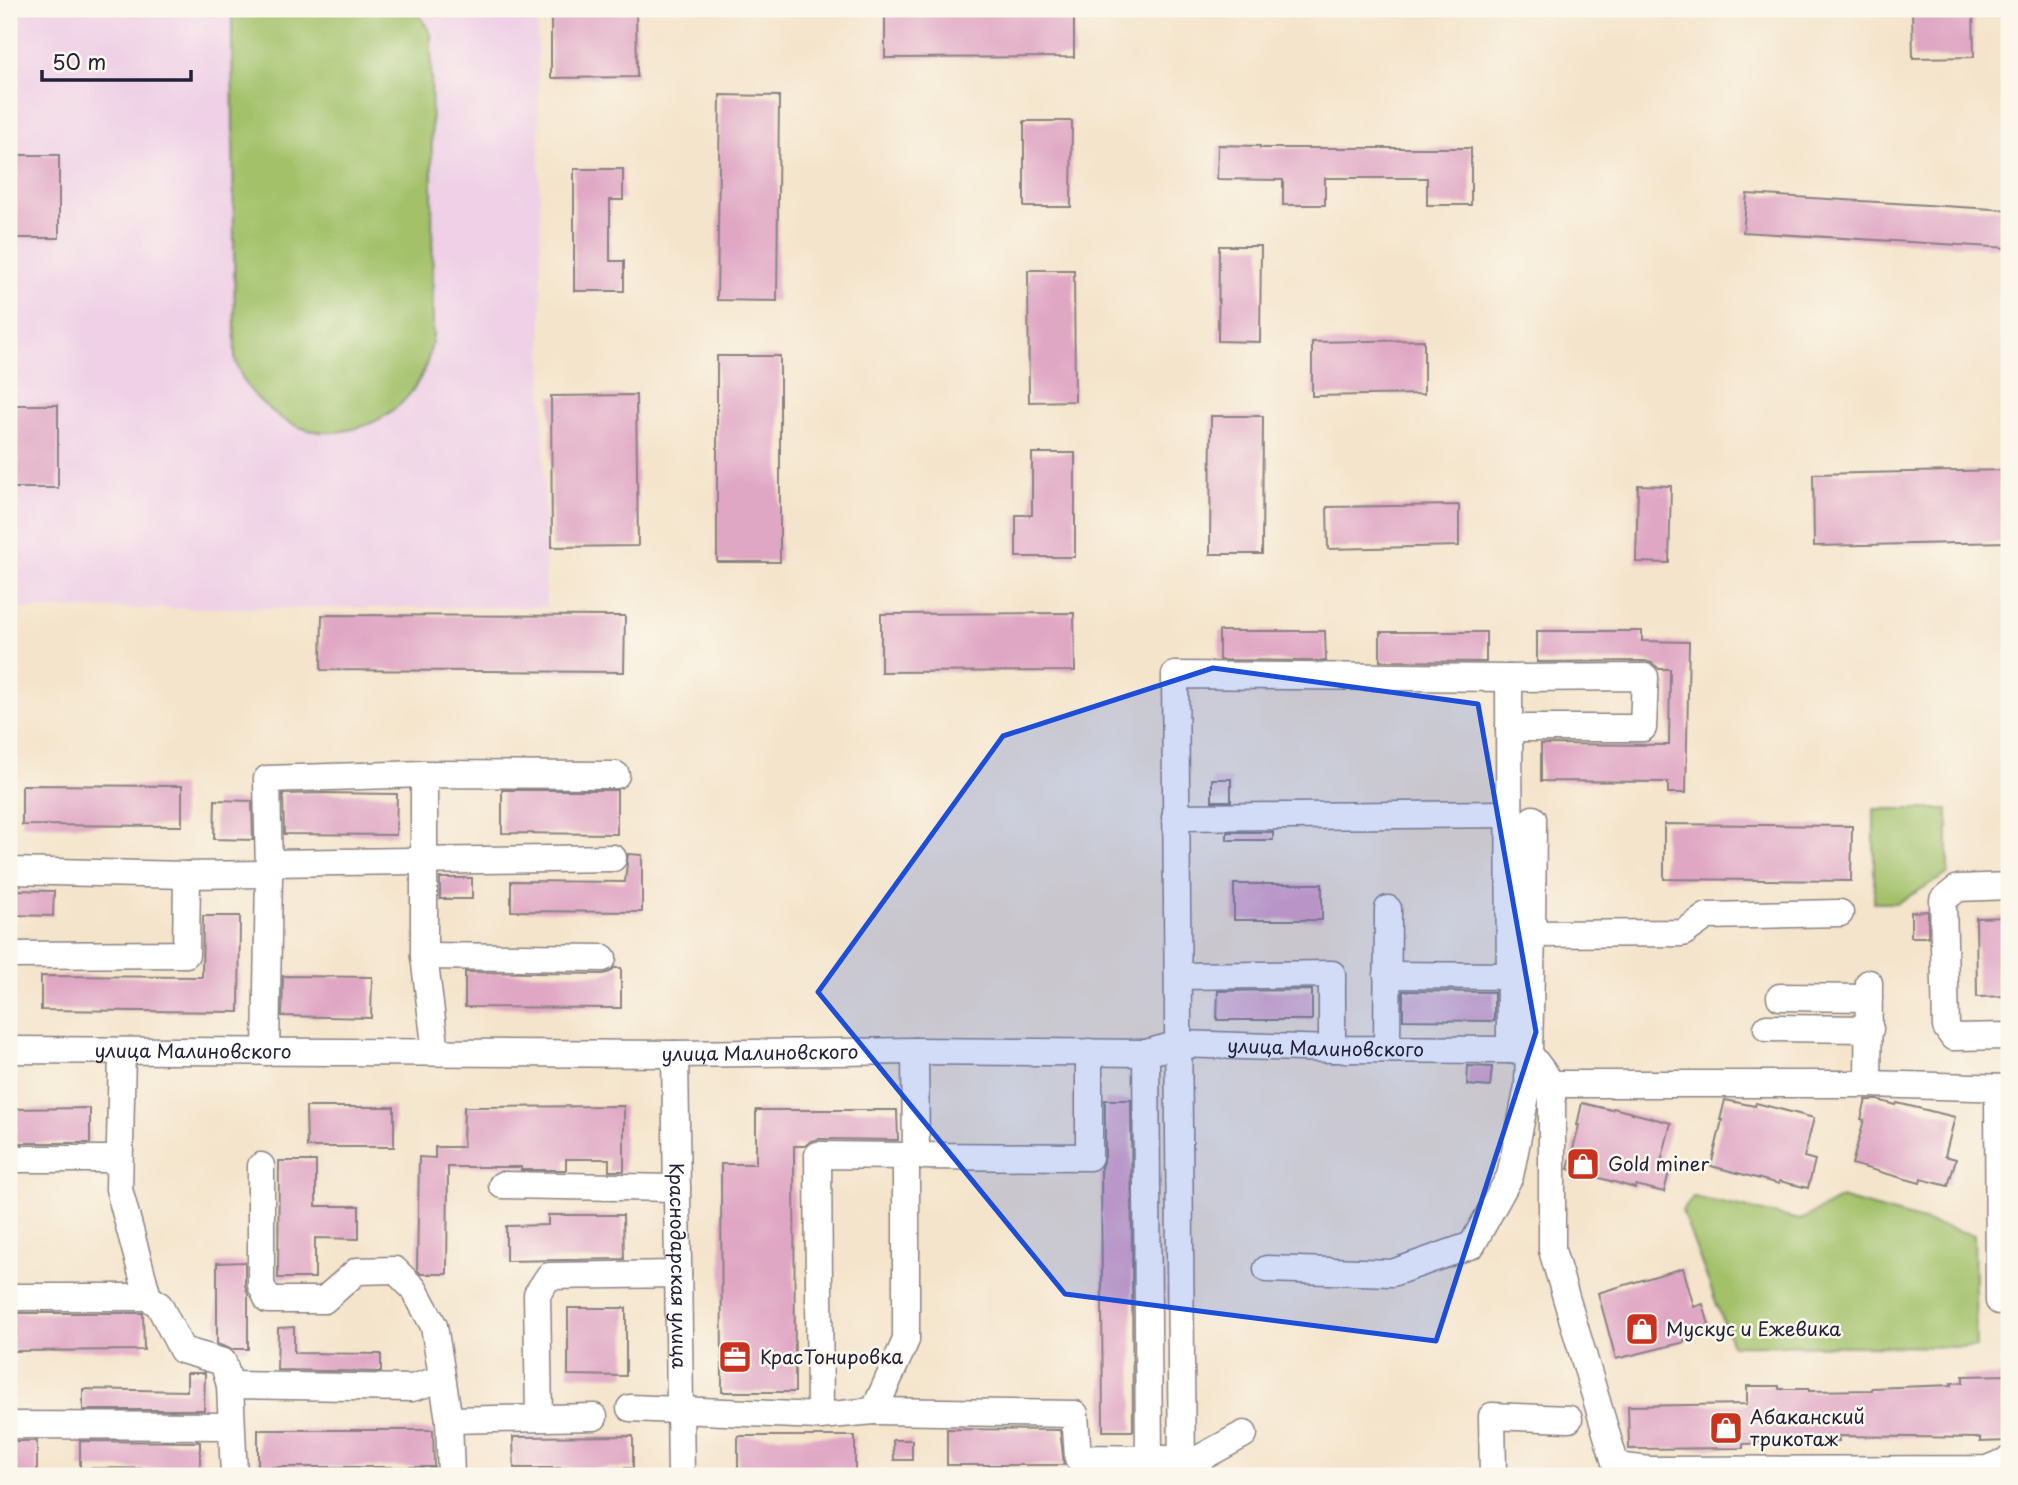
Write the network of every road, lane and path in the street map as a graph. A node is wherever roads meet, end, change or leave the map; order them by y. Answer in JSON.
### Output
{"nodes":[{"id":1,"x":1509,"y":678,"type":"junction"},
{"id":2,"x":1509,"y":728,"type":"junction"},
{"id":3,"x":424,"y":774,"type":"junction"},
{"id":4,"x":616,"y":775,"type":"dead end"},
{"id":5,"x":1521,"y":816,"type":"junction"},
{"id":6,"x":1175,"y":817,"type":"junction"},
{"id":7,"x":612,"y":858,"type":"dead end"},
{"id":8,"x":425,"y":862,"type":"junction"},
{"id":9,"x":269,"y":869,"type":"junction"},
{"id":10,"x":9,"y":871,"type":"edge"},
{"id":11,"x":187,"y":875,"type":"junction"},
{"id":12,"x":2009,"y":887,"type":"edge"},
{"id":13,"x":1388,"y":909,"type":"dead end"},
{"id":14,"x":1840,"y":913,"type":"dead end"},
{"id":15,"x":1532,"y":934,"type":"junction"},
{"id":16,"x":9,"y":955,"type":"edge"},
{"id":17,"x":424,"y":956,"type":"junction"},
{"id":18,"x":603,"y":958,"type":"dead end"},
{"id":19,"x":1387,"y":975,"type":"junction"},
{"id":20,"x":1178,"y":976,"type":"junction"},
{"id":21,"x":1510,"y":976,"type":"junction"},
{"id":22,"x":1780,"y":997,"type":"dead end"},
{"id":23,"x":1767,"y":1028,"type":"dead end"},
{"id":24,"x":1870,"y":1029,"type":"junction"},
{"id":25,"x":2009,"y":1036,"type":"edge"},
{"id":26,"x":1179,"y":1044,"type":"junction"},
{"id":27,"x":1332,"y":1049,"type":"junction"},
{"id":28,"x":1387,"y":1049,"type":"junction"},
{"id":29,"x":9,"y":1050,"type":"edge"},
{"id":30,"x":915,"y":1051,"type":"junction"},
{"id":31,"x":1519,"y":1051,"type":"junction"},
{"id":32,"x":122,"y":1052,"type":"junction"},
{"id":33,"x":266,"y":1052,"type":"junction"},
{"id":34,"x":436,"y":1052,"type":"junction"},
{"id":35,"x":1090,"y":1052,"type":"junction"},
{"id":36,"x":1146,"y":1053,"type":"junction"},
{"id":37,"x":675,"y":1054,"type":"junction"},
{"id":38,"x":1552,"y":1084,"type":"junction"},
{"id":39,"x":1868,"y":1084,"type":"junction"},
{"id":40,"x":2004,"y":1088,"type":"edge"},
{"id":41,"x":911,"y":1156,"type":"junction"},
{"id":42,"x":9,"y":1159,"type":"edge"},
{"id":43,"x":119,"y":1159,"type":"junction"},
{"id":44,"x":261,"y":1166,"type":"dead end"},
{"id":45,"x":502,"y":1185,"type":"dead end"},
{"id":46,"x":677,"y":1188,"type":"junction"},
{"id":47,"x":1267,"y":1269,"type":"dead end"},
{"id":48,"x":678,"y":1274,"type":"junction"},
{"id":49,"x":9,"y":1297,"type":"edge"},
{"id":50,"x":148,"y":1297,"type":"junction"},
{"id":51,"x":2009,"y":1301,"type":"edge"},
{"id":52,"x":442,"y":1379,"type":"junction"},
{"id":53,"x":230,"y":1385,"type":"junction"},
{"id":54,"x":631,"y":1409,"type":"dead end"},
{"id":55,"x":680,"y":1410,"type":"junction"},
{"id":56,"x":874,"y":1411,"type":"junction"},
{"id":57,"x":820,"y":1416,"type":"junction"},
{"id":58,"x":594,"y":1417,"type":"dead end"},
{"id":59,"x":539,"y":1419,"type":"junction"},
{"id":60,"x":1569,"y":1419,"type":"dead end"},
{"id":61,"x":449,"y":1420,"type":"junction"},
{"id":62,"x":9,"y":1425,"type":"edge"},
{"id":63,"x":232,"y":1426,"type":"junction"},
{"id":64,"x":1244,"y":1434,"type":"dead end"},
{"id":65,"x":1149,"y":1458,"type":"junction"},
{"id":66,"x":2009,"y":1460,"type":"edge"},
{"id":67,"x":1182,"y":1468,"type":"edge"},
{"id":68,"x":1650,"y":1473,"type":"edge"},
{"id":69,"x":234,"y":1476,"type":"edge"},
{"id":70,"x":450,"y":1476,"type":"edge"},
{"id":71,"x":681,"y":1476,"type":"edge"},
{"id":72,"x":1493,"y":1476,"type":"edge"}],
"edges":[{"from":1,"to":2,"type":"street"},
{"from":1,"to":2,"type":"street"},
{"from":1,"to":6,"type":"street"},
{"from":2,"to":5,"type":"street"},
{"from":3,"to":4,"type":"street"},
{"from":3,"to":8,"type":"street"},
{"from":3,"to":9,"type":"street"},
{"from":5,"to":6,"type":"street"},
{"from":5,"to":15,"type":"street"},
{"from":5,"to":21,"type":"street"},
{"from":6,"to":20,"type":"street"},
{"from":7,"to":8,"type":"street"},
{"from":8,"to":9,"type":"street"},
{"from":8,"to":17,"type":"street"},
{"from":9,"to":11,"type":"street"},
{"from":9,"to":33,"type":"street"},
{"from":10,"to":11,"type":"street"},
{"from":11,"to":16,"type":"street"},
{"from":12,"to":25,"type":"street"},
{"from":13,"to":19,"type":"street"},
{"from":14,"to":15,"type":"street"},
{"from":15,"to":31,"type":"street"},
{"from":17,"to":18,"type":"street"},
{"from":17,"to":34,"type":"street"},
{"from":19,"to":21,"type":"street"},
{"from":19,"to":28,"type":"street"},
{"from":20,"to":26,"type":"street"},
{"from":20,"to":27,"type":"street"},
{"from":21,"to":31,"type":"street"},
{"from":22,"to":24,"type":"street"},
{"from":23,"to":24,"type":"street"},
{"from":24,"to":39,"type":"street"},
{"from":26,"to":27,"type":"street","name":"улица Малиновского"},
{"from":26,"to":36,"type":"street","name":"улица Малиновского"},
{"from":26,"to":67,"type":"street"},
{"from":27,"to":28,"type":"street","name":"улица Малиновского"},
{"from":28,"to":31,"type":"street","name":"улица Малиновского"},
{"from":29,"to":32,"type":"street","name":"улица Малиновского"},
{"from":30,"to":35,"type":"street","name":"улица Малиновского"},
{"from":30,"to":37,"type":"street","name":"улица Малиновского"},
{"from":30,"to":41,"type":"street"},
{"from":31,"to":38,"type":"street"},
{"from":31,"to":47,"type":"street"},
{"from":32,"to":33,"type":"street","name":"улица Малиновского"},
{"from":32,"to":43,"type":"street"},
{"from":33,"to":34,"type":"street","name":"улица Малиновского"},
{"from":34,"to":37,"type":"street","name":"улица Малиновского"},
{"from":35,"to":36,"type":"street","name":"улица Малиновского"},
{"from":35,"to":41,"type":"street"},
{"from":36,"to":65,"type":"street"},
{"from":37,"to":46,"type":"street","name":"Краснодарская улица"},
{"from":38,"to":39,"type":"street"},
{"from":38,"to":68,"type":"street"},
{"from":39,"to":40,"type":"street"},
{"from":40,"to":51,"type":"street"},
{"from":41,"to":56,"type":"street"},
{"from":41,"to":57,"type":"street"},
{"from":42,"to":43,"type":"street"},
{"from":43,"to":50,"type":"street"},
{"from":44,"to":52,"type":"street"},
{"from":45,"to":46,"type":"street"},
{"from":46,"to":48,"type":"street","name":"Краснодарская улица"},
{"from":48,"to":55,"type":"street","name":"Краснодарская улица"},
{"from":48,"to":59,"type":"street"},
{"from":49,"to":50,"type":"street"},
{"from":50,"to":53,"type":"street"},
{"from":52,"to":53,"type":"street"},
{"from":52,"to":61,"type":"street"},
{"from":53,"to":63,"type":"street"},
{"from":54,"to":55,"type":"street"},
{"from":55,"to":57,"type":"street"},
{"from":55,"to":71,"type":"street","name":"Краснодарская улица"},
{"from":56,"to":57,"type":"street"},
{"from":56,"to":65,"type":"street"},
{"from":58,"to":59,"type":"street"},
{"from":59,"to":61,"type":"street"},
{"from":60,"to":72,"type":"street"},
{"from":61,"to":70,"type":"street"},
{"from":62,"to":63,"type":"street"},
{"from":63,"to":69,"type":"street"},
{"from":64,"to":67,"type":"street"},
{"from":65,"to":67,"type":"street"},
{"from":66,"to":68,"type":"street"}]}
